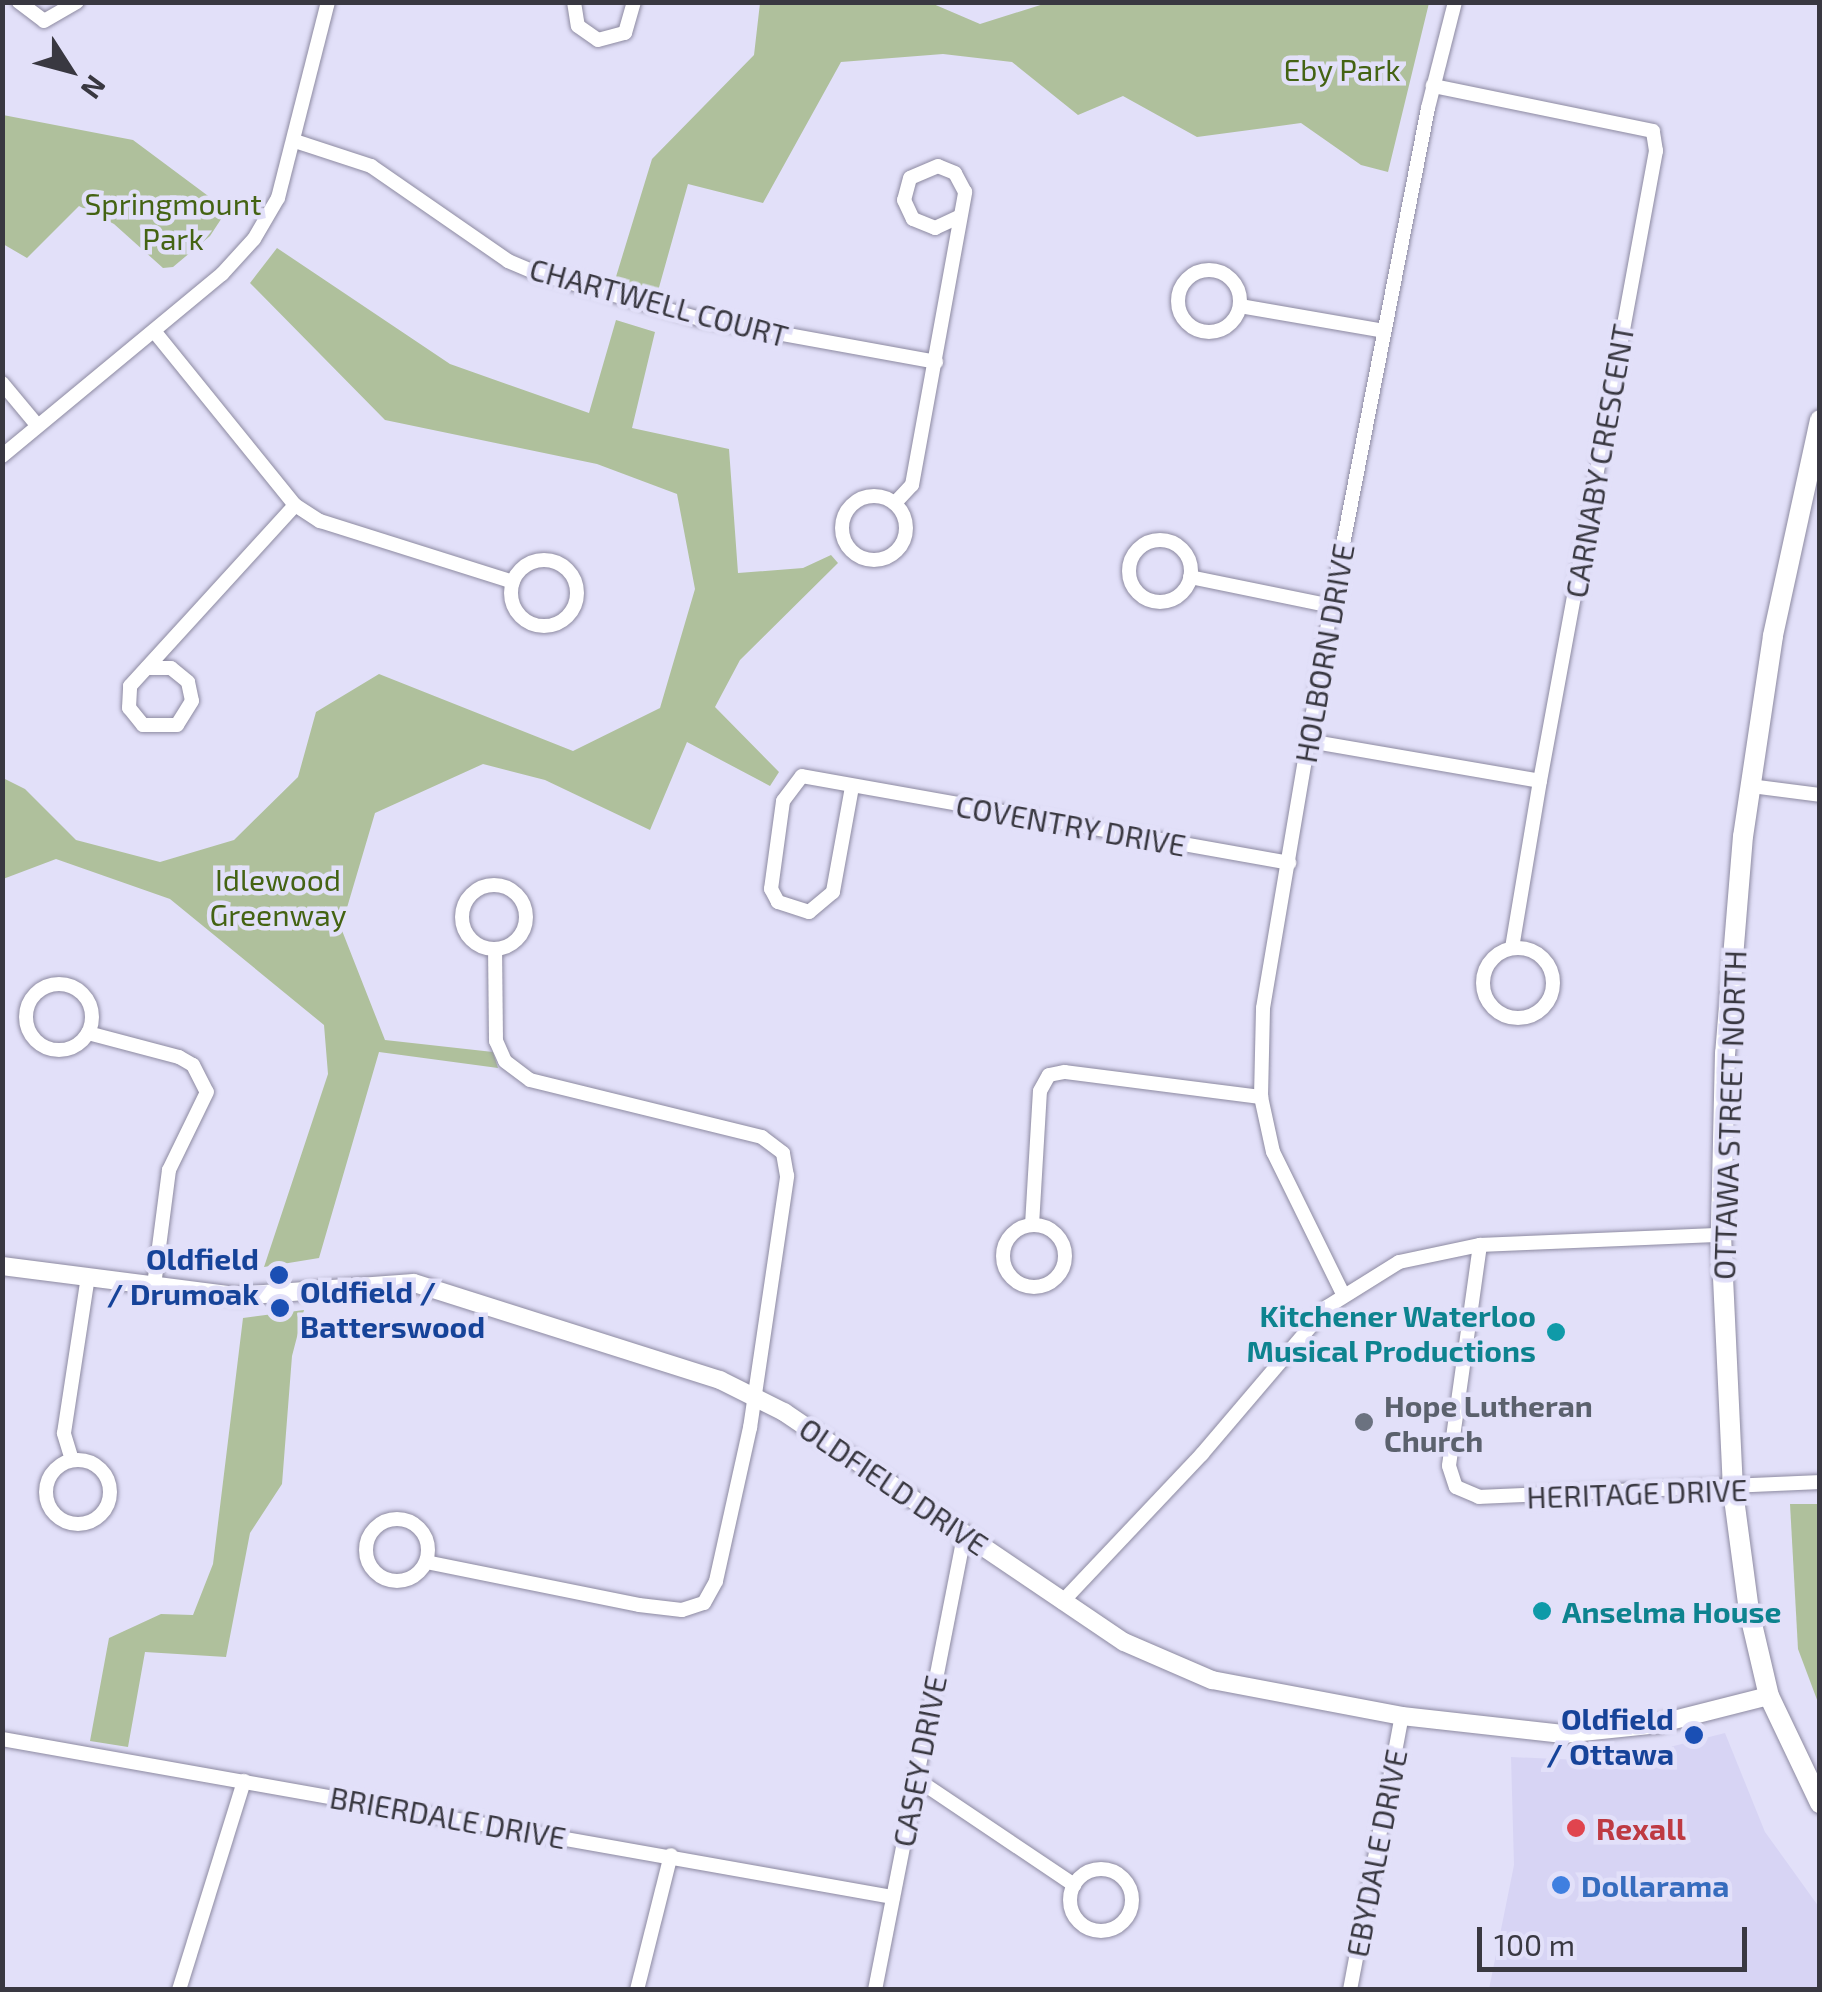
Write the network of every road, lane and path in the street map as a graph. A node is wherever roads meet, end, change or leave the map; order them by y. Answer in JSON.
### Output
{"nodes":[{"id":1,"x":19,"y":2,"type":"edge"},
{"id":2,"x":77,"y":2,"type":"edge"},
{"id":3,"x":328,"y":2,"type":"edge"},
{"id":4,"x":574,"y":2,"type":"edge"},
{"id":5,"x":634,"y":2,"type":"edge"},
{"id":6,"x":1455,"y":2,"type":"edge"},
{"id":7,"x":1433,"y":86,"type":"junction"},
{"id":8,"x":294,"y":141,"type":"junction"},
{"id":9,"x":958,"y":217,"type":"junction"},
{"id":10,"x":1240,"y":306,"type":"junction"},
{"id":11,"x":154,"y":331,"type":"junction"},
{"id":12,"x":1384,"y":331,"type":"junction"},
{"id":13,"x":936,"y":362,"type":"junction"},
{"id":14,"x":2,"y":383,"type":"edge"},
{"id":15,"x":1820,"y":420,"type":"edge"},
{"id":16,"x":36,"y":425,"type":"junction"},
{"id":17,"x":2,"y":456,"type":"edge"},
{"id":18,"x":894,"y":503,"type":"junction"},
{"id":19,"x":295,"y":505,"type":"junction"},
{"id":20,"x":1190,"y":576,"type":"junction"},
{"id":21,"x":514,"y":582,"type":"junction"},
{"id":22,"x":1331,"y":606,"type":"junction"},
{"id":23,"x":147,"y":668,"type":"junction"},
{"id":24,"x":1309,"y":741,"type":"junction"},
{"id":25,"x":1540,"y":781,"type":"junction"},
{"id":26,"x":1751,"y":786,"type":"junction"},
{"id":27,"x":852,"y":787,"type":"junction"},
{"id":28,"x":1820,"y":795,"type":"edge"},
{"id":29,"x":1289,"y":863,"type":"junction"},
{"id":30,"x":1512,"y":948,"type":"junction"},
{"id":31,"x":495,"y":949,"type":"junction"},
{"id":32,"x":88,"y":1033,"type":"junction"},
{"id":33,"x":1261,"y":1097,"type":"junction"},
{"id":34,"x":1032,"y":1225,"type":"junction"},
{"id":35,"x":1720,"y":1235,"type":"junction"},
{"id":36,"x":1480,"y":1245,"type":"junction"},
{"id":37,"x":2,"y":1266,"type":"edge"},
{"id":38,"x":88,"y":1276,"type":"junction"},
{"id":39,"x":154,"y":1286,"type":"junction"},
{"id":40,"x":1343,"y":1294,"type":"junction"},
{"id":41,"x":753,"y":1395,"type":"junction"},
{"id":42,"x":72,"y":1460,"type":"junction"},
{"id":43,"x":1820,"y":1482,"type":"edge"},
{"id":44,"x":1733,"y":1491,"type":"junction"},
{"id":45,"x":965,"y":1532,"type":"junction"},
{"id":46,"x":426,"y":1562,"type":"junction"},
{"id":47,"x":1062,"y":1602,"type":"junction"},
{"id":48,"x":1769,"y":1696,"type":"junction"},
{"id":49,"x":1402,"y":1716,"type":"junction"},
{"id":50,"x":2,"y":1739,"type":"edge"},
{"id":51,"x":915,"y":1778,"type":"junction"},
{"id":52,"x":244,"y":1781,"type":"junction"},
{"id":53,"x":1820,"y":1803,"type":"edge"},
{"id":54,"x":671,"y":1856,"type":"junction"},
{"id":55,"x":1074,"y":1885,"type":"junction"},
{"id":56,"x":893,"y":1897,"type":"junction"},
{"id":57,"x":179,"y":1990,"type":"edge"},
{"id":58,"x":637,"y":1990,"type":"edge"},
{"id":59,"x":875,"y":1990,"type":"edge"},
{"id":60,"x":1350,"y":1990,"type":"edge"}],
"edges":[{"from":1,"to":2,"type":"street"},
{"from":3,"to":8,"type":"street"},
{"from":4,"to":5,"type":"street"},
{"from":6,"to":7,"type":"street","name":"HOLBORN DRIVE"},
{"from":7,"to":12,"type":"street","name":"HOLBORN DRIVE"},
{"from":7,"to":25,"type":"street","name":"CARNABY CRESCENT"},
{"from":8,"to":11,"type":"street"},
{"from":8,"to":13,"type":"street","name":"CHARTWELL COURT"},
{"from":9,"to":9,"type":"street"},
{"from":9,"to":13,"type":"street"},
{"from":10,"to":10,"type":"street"},
{"from":10,"to":12,"type":"street"},
{"from":11,"to":16,"type":"street"},
{"from":11,"to":19,"type":"street"},
{"from":12,"to":22,"type":"street","name":"HOLBORN DRIVE"},
{"from":13,"to":18,"type":"street"},
{"from":14,"to":16,"type":"street"},
{"from":15,"to":26,"type":"main road","name":"OTTAWA STREET NORTH"},
{"from":16,"to":17,"type":"street"},
{"from":18,"to":18,"type":"street"},
{"from":19,"to":21,"type":"street"},
{"from":19,"to":23,"type":"street"},
{"from":20,"to":20,"type":"street"},
{"from":20,"to":22,"type":"street"},
{"from":21,"to":21,"type":"street"},
{"from":22,"to":24,"type":"street","name":"HOLBORN DRIVE"},
{"from":23,"to":23,"type":"street"},
{"from":24,"to":25,"type":"street"},
{"from":24,"to":29,"type":"street","name":"HOLBORN DRIVE"},
{"from":25,"to":30,"type":"street"},
{"from":26,"to":28,"type":"street"},
{"from":26,"to":35,"type":"main road","name":"OTTAWA STREET NORTH"},
{"from":27,"to":27,"type":"street","name":"COVENTRY DRIVE"},
{"from":27,"to":29,"type":"street","name":"COVENTRY DRIVE"},
{"from":29,"to":33,"type":"street","name":"HOLBORN DRIVE"},
{"from":30,"to":30,"type":"street"},
{"from":31,"to":31,"type":"street"},
{"from":31,"to":41,"type":"street"},
{"from":32,"to":32,"type":"street"},
{"from":32,"to":39,"type":"street"},
{"from":33,"to":34,"type":"street"},
{"from":33,"to":40,"type":"street","name":"HOLBORN DRIVE"},
{"from":34,"to":34,"type":"street"},
{"from":35,"to":36,"type":"street"},
{"from":35,"to":44,"type":"main road","name":"OTTAWA STREET NORTH"},
{"from":36,"to":40,"type":"street"},
{"from":36,"to":44,"type":"street","name":"HERITAGE DRIVE"},
{"from":37,"to":38,"type":"street","name":"OLDFIELD DRIVE"},
{"from":38,"to":39,"type":"street","name":"OLDFIELD DRIVE"},
{"from":38,"to":42,"type":"street"},
{"from":39,"to":41,"type":"street","name":"OLDFIELD DRIVE"},
{"from":40,"to":47,"type":"street"},
{"from":41,"to":45,"type":"street","name":"OLDFIELD DRIVE"},
{"from":41,"to":46,"type":"street"},
{"from":42,"to":42,"type":"street"},
{"from":43,"to":44,"type":"street","name":"HERITAGE DRIVE"},
{"from":44,"to":48,"type":"main road","name":"OTTAWA STREET NORTH"},
{"from":45,"to":47,"type":"street","name":"OLDFIELD DRIVE"},
{"from":45,"to":51,"type":"street","name":"CASEY DRIVE"},
{"from":46,"to":46,"type":"street"},
{"from":47,"to":49,"type":"street","name":"OLDFIELD DRIVE"},
{"from":48,"to":49,"type":"street","name":"OLDFIELD DRIVE"},
{"from":48,"to":53,"type":"main road","name":"OTTAWA STREET NORTH"},
{"from":49,"to":60,"type":"street","name":"EBYDALE DRIVE"},
{"from":50,"to":52,"type":"street","name":"BRIERDALE DRIVE"},
{"from":51,"to":55,"type":"street"},
{"from":51,"to":56,"type":"street","name":"CASEY DRIVE"},
{"from":52,"to":54,"type":"street","name":"BRIERDALE DRIVE"},
{"from":52,"to":57,"type":"street"},
{"from":54,"to":56,"type":"street","name":"BRIERDALE DRIVE"},
{"from":54,"to":58,"type":"street"},
{"from":55,"to":55,"type":"street"},
{"from":56,"to":59,"type":"street","name":"CASEY DRIVE"}]}
